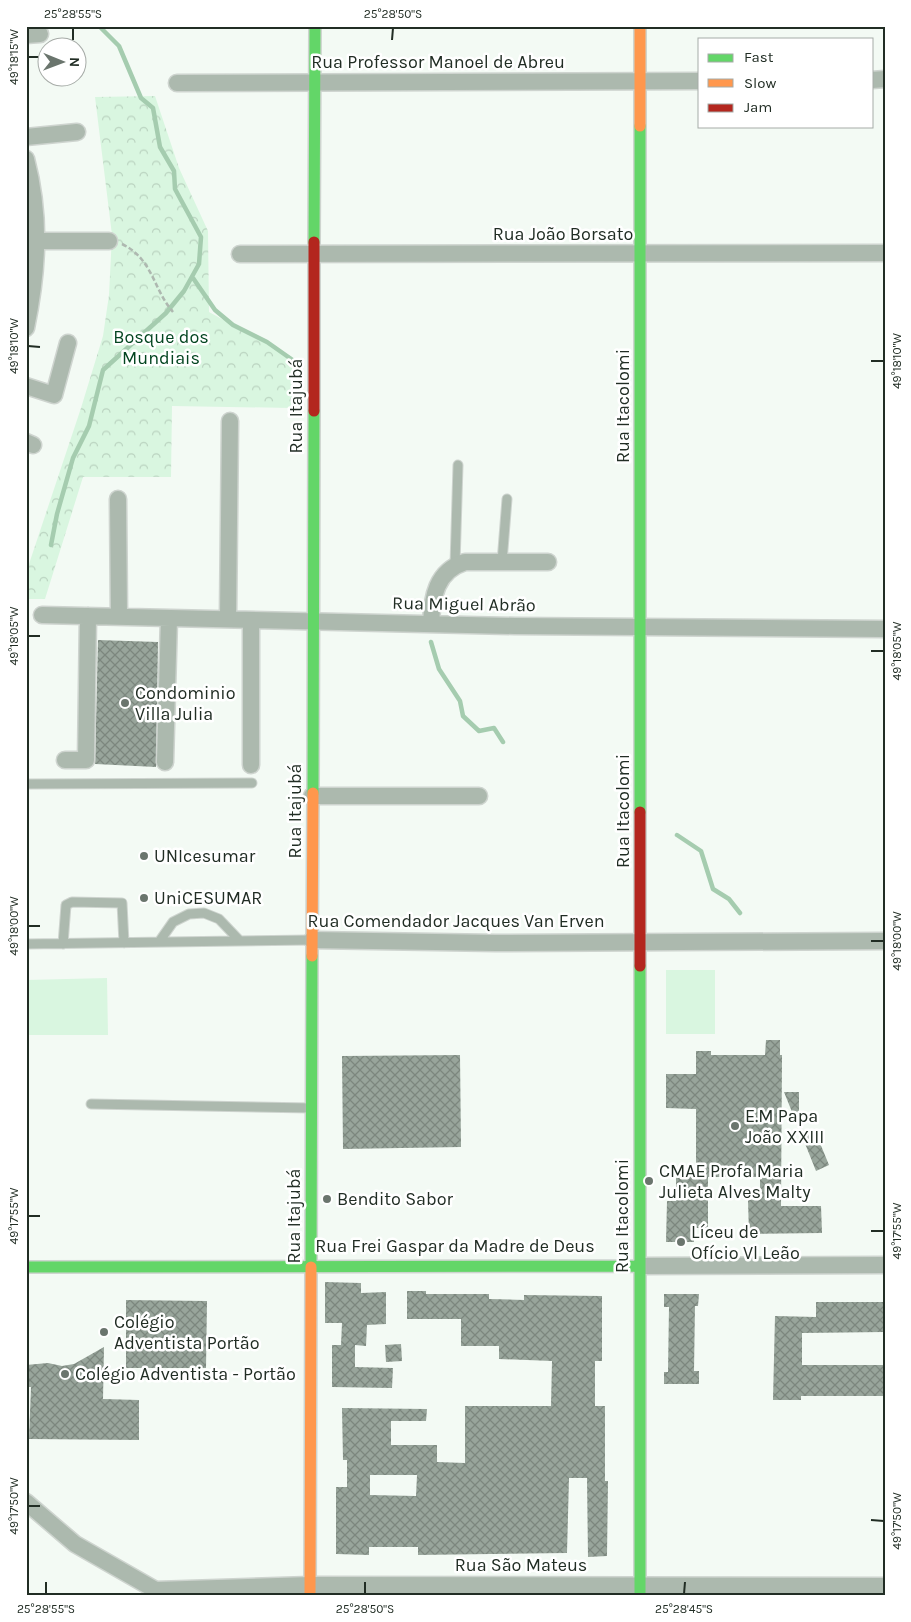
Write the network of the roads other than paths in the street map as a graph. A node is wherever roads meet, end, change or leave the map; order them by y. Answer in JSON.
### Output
{"nodes":[{"id":1,"x":314,"y":26,"type":"edge"},
{"id":2,"x":640,"y":26,"type":"edge"},
{"id":3,"x":641,"y":82,"type":"junction"},
{"id":4,"x":698,"y":82,"type":"edge"},
{"id":5,"x":177,"y":83,"type":"dead end"},
{"id":6,"x":314,"y":83,"type":"junction"},
{"id":7,"x":77,"y":132,"type":"dead end"},
{"id":8,"x":26,"y":136,"type":"edge"},
{"id":9,"x":26,"y":159,"type":"edge"},
{"id":10,"x":38,"y":241,"type":"junction"},
{"id":11,"x":109,"y":241,"type":"road end"},
{"id":12,"x":885,"y":253,"type":"edge"},
{"id":13,"x":240,"y":254,"type":"dead end"},
{"id":14,"x":314,"y":254,"type":"junction"},
{"id":15,"x":641,"y":254,"type":"junction"},
{"id":16,"x":26,"y":328,"type":"edge"},
{"id":17,"x":68,"y":343,"type":"dead end"},
{"id":18,"x":26,"y":386,"type":"edge"},
{"id":19,"x":230,"y":421,"type":"dead end"},
{"id":20,"x":458,"y":465,"type":"dead end"},
{"id":21,"x":507,"y":499,"type":"dead end"},
{"id":22,"x":118,"y":500,"type":"dead end"},
{"id":23,"x":502,"y":562,"type":"junction"},
{"id":24,"x":548,"y":562,"type":"dead end"},
{"id":25,"x":455,"y":565,"type":"junction"},
{"id":26,"x":42,"y":615,"type":"dead end"},
{"id":27,"x":88,"y":616,"type":"junction"},
{"id":28,"x":120,"y":617,"type":"junction"},
{"id":29,"x":169,"y":618,"type":"junction"},
{"id":30,"x":228,"y":619,"type":"junction"},
{"id":31,"x":251,"y":620,"type":"junction"},
{"id":32,"x":313,"y":621,"type":"junction"},
{"id":33,"x":431,"y":624,"type":"junction"},
{"id":34,"x":640,"y":626,"type":"junction"},
{"id":35,"x":885,"y":628,"type":"edge"},
{"id":36,"x":65,"y":760,"type":"dead end"},
{"id":37,"x":165,"y":762,"type":"dead end"},
{"id":38,"x":251,"y":765,"type":"dead end"},
{"id":39,"x":26,"y":784,"type":"edge"},
{"id":40,"x":252,"y":784,"type":"dead end"},
{"id":41,"x":312,"y":796,"type":"junction"},
{"id":42,"x":479,"y":796,"type":"dead end"},
{"id":43,"x":312,"y":940,"type":"junction"},
{"id":44,"x":240,"y":941,"type":"junction"},
{"id":45,"x":640,"y":941,"type":"junction"},
{"id":46,"x":885,"y":941,"type":"edge"},
{"id":47,"x":159,"y":942,"type":"junction"},
{"id":48,"x":124,"y":943,"type":"junction"},
{"id":49,"x":26,"y":944,"type":"edge"},
{"id":50,"x":63,"y":944,"type":"junction"},
{"id":51,"x":91,"y":1104,"type":"dead end"},
{"id":52,"x":311,"y":1108,"type":"junction"},
{"id":53,"x":885,"y":1265,"type":"edge"},
{"id":54,"x":311,"y":1266,"type":"junction"},
{"id":55,"x":640,"y":1266,"type":"junction"},
{"id":56,"x":26,"y":1267,"type":"edge"},
{"id":57,"x":26,"y":1502,"type":"edge"},
{"id":58,"x":885,"y":1586,"type":"edge"},
{"id":59,"x":310,"y":1590,"type":"edge"},
{"id":60,"x":640,"y":1590,"type":"edge"},
{"id":61,"x":161,"y":1593,"type":"edge"}],
"edges":[{"from":1,"to":6,"type":"street","name":"Rua Itajubá"},
{"from":2,"to":3,"type":"street","name":"Rua Itacolomi"},
{"from":3,"to":4,"type":"street","name":"Rua Professor Manoel de Abreu"},
{"from":3,"to":6,"type":"street","name":"Rua Professor Manoel de Abreu"},
{"from":3,"to":15,"type":"street","name":"Rua Itacolomi"},
{"from":5,"to":6,"type":"street","name":"Rua Professor Manoel de Abreu"},
{"from":6,"to":14,"type":"street","name":"Rua Itajubá"},
{"from":7,"to":8,"type":"street"},
{"from":9,"to":10,"type":"street"},
{"from":10,"to":11,"type":"street"},
{"from":10,"to":16,"type":"street"},
{"from":12,"to":15,"type":"street","name":"Rua João Borsato"},
{"from":13,"to":14,"type":"street","name":"Rua João Borsato"},
{"from":14,"to":15,"type":"street","name":"Rua João Borsato"},
{"from":14,"to":32,"type":"street","name":"Rua Itajubá"},
{"from":15,"to":34,"type":"street","name":"Rua Itacolomi"},
{"from":17,"to":18,"type":"street"},
{"from":19,"to":30,"type":"street"},
{"from":20,"to":25,"type":"lane"},
{"from":21,"to":23,"type":"lane"},
{"from":22,"to":28,"type":"street"},
{"from":23,"to":24,"type":"street"},
{"from":23,"to":25,"type":"street"},
{"from":25,"to":33,"type":"street"},
{"from":26,"to":27,"type":"street","name":"Rua Miguel Abrão"},
{"from":27,"to":28,"type":"street","name":"Rua Miguel Abrão"},
{"from":27,"to":36,"type":"street"},
{"from":28,"to":29,"type":"street","name":"Rua Miguel Abrão"},
{"from":29,"to":30,"type":"street","name":"Rua Miguel Abrão"},
{"from":29,"to":37,"type":"street"},
{"from":30,"to":31,"type":"street","name":"Rua Miguel Abrão"},
{"from":31,"to":32,"type":"street","name":"Rua Miguel Abrão"},
{"from":31,"to":38,"type":"street"},
{"from":32,"to":33,"type":"street","name":"Rua Miguel Abrão"},
{"from":32,"to":41,"type":"street","name":"Rua Itajubá"},
{"from":33,"to":34,"type":"street","name":"Rua Miguel Abrão"},
{"from":34,"to":35,"type":"street","name":"Rua Miguel Abrão"},
{"from":34,"to":45,"type":"street","name":"Rua Itacolomi"},
{"from":39,"to":40,"type":"lane"},
{"from":41,"to":42,"type":"street"},
{"from":41,"to":43,"type":"street","name":"Rua Itajubá"},
{"from":43,"to":44,"type":"lane","name":"Rua Comendador Jacques Van Erven"},
{"from":43,"to":45,"type":"street","name":"Rua Comendador Jacques Van Erven"},
{"from":43,"to":52,"type":"street","name":"Rua Itajubá"},
{"from":44,"to":47,"type":"lane","name":"Rua Comendador Jacques Van Erven"},
{"from":44,"to":47,"type":"lane"},
{"from":45,"to":46,"type":"street","name":"Rua Comendador Jacques Van Erven"},
{"from":45,"to":55,"type":"street","name":"Rua Itacolomi"},
{"from":47,"to":48,"type":"lane","name":"Rua Comendador Jacques Van Erven"},
{"from":48,"to":50,"type":"lane","name":"Rua Comendador Jacques Van Erven"},
{"from":48,"to":50,"type":"lane"},
{"from":49,"to":50,"type":"lane","name":"Rua Comendador Jacques Van Erven"},
{"from":51,"to":52,"type":"lane"},
{"from":52,"to":54,"type":"street","name":"Rua Itajubá"},
{"from":53,"to":55,"type":"street","name":"Rua Frei Gaspar da Madre de Deus"},
{"from":54,"to":55,"type":"street","name":"Rua Frei Gaspar da Madre de Deus"},
{"from":54,"to":56,"type":"street","name":"Rua Frei Gaspar da Madre de Deus"},
{"from":54,"to":59,"type":"street","name":"Rua Itajubá"},
{"from":55,"to":60,"type":"street","name":"Rua Itacolomi"},
{"from":57,"to":61,"type":"street"},
{"from":58,"to":60,"type":"street","name":"Rua São Mateus"},
{"from":59,"to":60,"type":"street","name":"Rua São Mateus"},
{"from":59,"to":61,"type":"street","name":"Rua São Mateus"}]}
